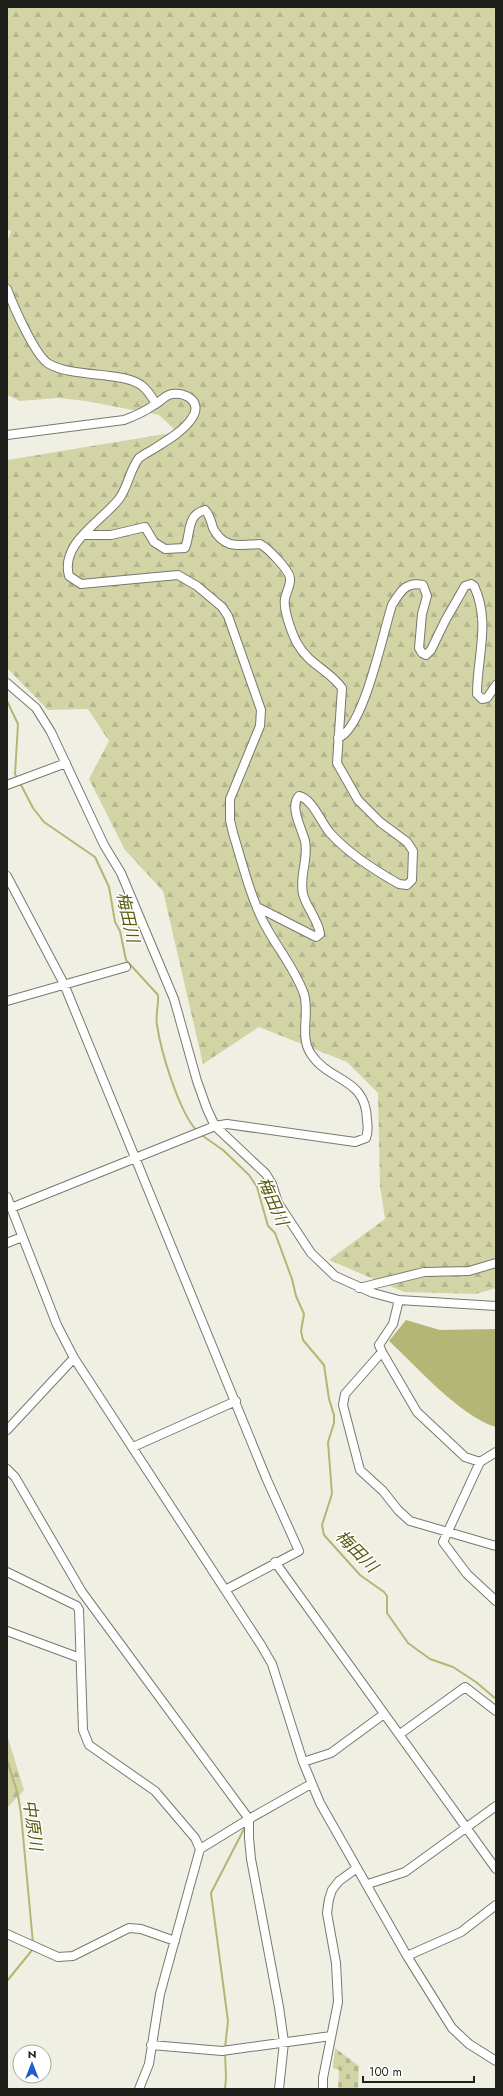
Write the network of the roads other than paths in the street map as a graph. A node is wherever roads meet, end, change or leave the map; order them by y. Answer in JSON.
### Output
{"nodes":[{"id":1,"x":7,"y":289,"type":"edge"},
{"id":2,"x":156,"y":404,"type":"junction"},
{"id":3,"x":7,"y":435,"type":"edge"},
{"id":4,"x":84,"y":535,"type":"junction"},
{"id":5,"x":7,"y":683,"type":"edge"},
{"id":6,"x":496,"y":685,"type":"edge"},
{"id":7,"x":338,"y":738,"type":"junction"},
{"id":8,"x":66,"y":763,"type":"junction"},
{"id":9,"x":7,"y":786,"type":"edge"},
{"id":10,"x":7,"y":876,"type":"edge"},
{"id":11,"x":259,"y":908,"type":"junction"},
{"id":12,"x":126,"y":966,"type":"dead end"},
{"id":13,"x":64,"y":984,"type":"junction"},
{"id":14,"x":7,"y":1001,"type":"edge"},
{"id":15,"x":215,"y":1126,"type":"junction"},
{"id":16,"x":135,"y":1159,"type":"junction"},
{"id":17,"x":7,"y":1196,"type":"edge"},
{"id":18,"x":11,"y":1208,"type":"junction"},
{"id":19,"x":22,"y":1237,"type":"junction"},
{"id":20,"x":7,"y":1243,"type":"edge"},
{"id":21,"x":496,"y":1263,"type":"edge"},
{"id":22,"x":360,"y":1288,"type":"junction"},
{"id":23,"x":399,"y":1300,"type":"junction"},
{"id":24,"x":496,"y":1306,"type":"edge"},
{"id":25,"x":382,"y":1352,"type":"junction"},
{"id":26,"x":74,"y":1358,"type":"junction"},
{"id":27,"x":236,"y":1401,"type":"junction"},
{"id":28,"x":7,"y":1430,"type":"edge"},
{"id":29,"x":133,"y":1448,"type":"junction"},
{"id":30,"x":496,"y":1452,"type":"edge"},
{"id":31,"x":480,"y":1462,"type":"junction"},
{"id":32,"x":7,"y":1469,"type":"edge"},
{"id":33,"x":447,"y":1531,"type":"junction"},
{"id":34,"x":496,"y":1546,"type":"edge"},
{"id":35,"x":275,"y":1562,"type":"junction"},
{"id":36,"x":7,"y":1572,"type":"edge"},
{"id":37,"x":225,"y":1590,"type":"junction"},
{"id":38,"x":82,"y":1592,"type":"junction"},
{"id":39,"x":496,"y":1601,"type":"edge"},
{"id":40,"x":72,"y":1603,"type":"junction"},
{"id":41,"x":7,"y":1631,"type":"edge"},
{"id":42,"x":80,"y":1658,"type":"junction"},
{"id":43,"x":496,"y":1711,"type":"edge"},
{"id":44,"x":384,"y":1714,"type":"junction"},
{"id":45,"x":400,"y":1734,"type":"junction"},
{"id":46,"x":303,"y":1762,"type":"junction"},
{"id":47,"x":311,"y":1784,"type":"junction"},
{"id":48,"x":496,"y":1806,"type":"edge"},
{"id":49,"x":249,"y":1819,"type":"junction"},
{"id":50,"x":466,"y":1828,"type":"junction"},
{"id":51,"x":200,"y":1849,"type":"junction"},
{"id":52,"x":357,"y":1868,"type":"junction"},
{"id":53,"x":496,"y":1869,"type":"edge"},
{"id":54,"x":368,"y":1884,"type":"junction"},
{"id":55,"x":496,"y":1905,"type":"edge"},
{"id":56,"x":7,"y":1934,"type":"edge"},
{"id":57,"x":175,"y":1941,"type":"junction"},
{"id":58,"x":407,"y":1956,"type":"junction"},
{"id":59,"x":331,"y":2036,"type":"junction"},
{"id":60,"x":284,"y":2042,"type":"junction"},
{"id":61,"x":151,"y":2045,"type":"junction"},
{"id":62,"x":496,"y":2061,"type":"edge"},
{"id":63,"x":139,"y":2089,"type":"edge"},
{"id":64,"x":279,"y":2089,"type":"edge"},
{"id":65,"x":323,"y":2089,"type":"edge"}],
"edges":[{"from":1,"to":2,"type":"street"},
{"from":2,"to":3,"type":"street"},
{"from":2,"to":4,"type":"street"},
{"from":4,"to":7,"type":"street"},
{"from":4,"to":11,"type":"street"},
{"from":5,"to":8,"type":"street"},
{"from":6,"to":7,"type":"street"},
{"from":7,"to":11,"type":"street"},
{"from":8,"to":9,"type":"street"},
{"from":8,"to":15,"type":"street"},
{"from":10,"to":13,"type":"street"},
{"from":11,"to":15,"type":"street"},
{"from":12,"to":13,"type":"street"},
{"from":13,"to":14,"type":"street"},
{"from":13,"to":16,"type":"street"},
{"from":15,"to":16,"type":"street"},
{"from":15,"to":22,"type":"street"},
{"from":16,"to":18,"type":"street"},
{"from":16,"to":27,"type":"street"},
{"from":17,"to":18,"type":"street"},
{"from":18,"to":19,"type":"street"},
{"from":19,"to":20,"type":"street"},
{"from":19,"to":26,"type":"street"},
{"from":21,"to":22,"type":"street"},
{"from":22,"to":23,"type":"street"},
{"from":23,"to":24,"type":"street"},
{"from":23,"to":25,"type":"street"},
{"from":25,"to":31,"type":"street"},
{"from":25,"to":33,"type":"street"},
{"from":26,"to":28,"type":"street"},
{"from":26,"to":29,"type":"street"},
{"from":27,"to":29,"type":"street"},
{"from":27,"to":35,"type":"street"},
{"from":29,"to":37,"type":"street"},
{"from":30,"to":31,"type":"street"},
{"from":31,"to":33,"type":"street"},
{"from":32,"to":38,"type":"street"},
{"from":33,"to":34,"type":"street"},
{"from":33,"to":39,"type":"street"},
{"from":35,"to":37,"type":"street"},
{"from":35,"to":44,"type":"street"},
{"from":36,"to":40,"type":"street"},
{"from":37,"to":46,"type":"street"},
{"from":38,"to":40,"type":"street"},
{"from":38,"to":49,"type":"street"},
{"from":40,"to":42,"type":"street"},
{"from":41,"to":42,"type":"street"},
{"from":42,"to":51,"type":"street"},
{"from":43,"to":45,"type":"street"},
{"from":44,"to":45,"type":"street"},
{"from":44,"to":46,"type":"street"},
{"from":45,"to":50,"type":"street"},
{"from":46,"to":47,"type":"street"},
{"from":47,"to":49,"type":"street"},
{"from":47,"to":52,"type":"street"},
{"from":48,"to":50,"type":"street"},
{"from":49,"to":51,"type":"street"},
{"from":49,"to":60,"type":"street"},
{"from":50,"to":53,"type":"street"},
{"from":50,"to":54,"type":"street"},
{"from":51,"to":57,"type":"street"},
{"from":52,"to":54,"type":"street"},
{"from":52,"to":59,"type":"street"},
{"from":54,"to":58,"type":"street"},
{"from":55,"to":58,"type":"street"},
{"from":56,"to":57,"type":"street"},
{"from":57,"to":61,"type":"street"},
{"from":58,"to":62,"type":"street"},
{"from":59,"to":60,"type":"street"},
{"from":59,"to":65,"type":"street"},
{"from":60,"to":61,"type":"street"},
{"from":60,"to":64,"type":"street"},
{"from":61,"to":63,"type":"street"}]}
